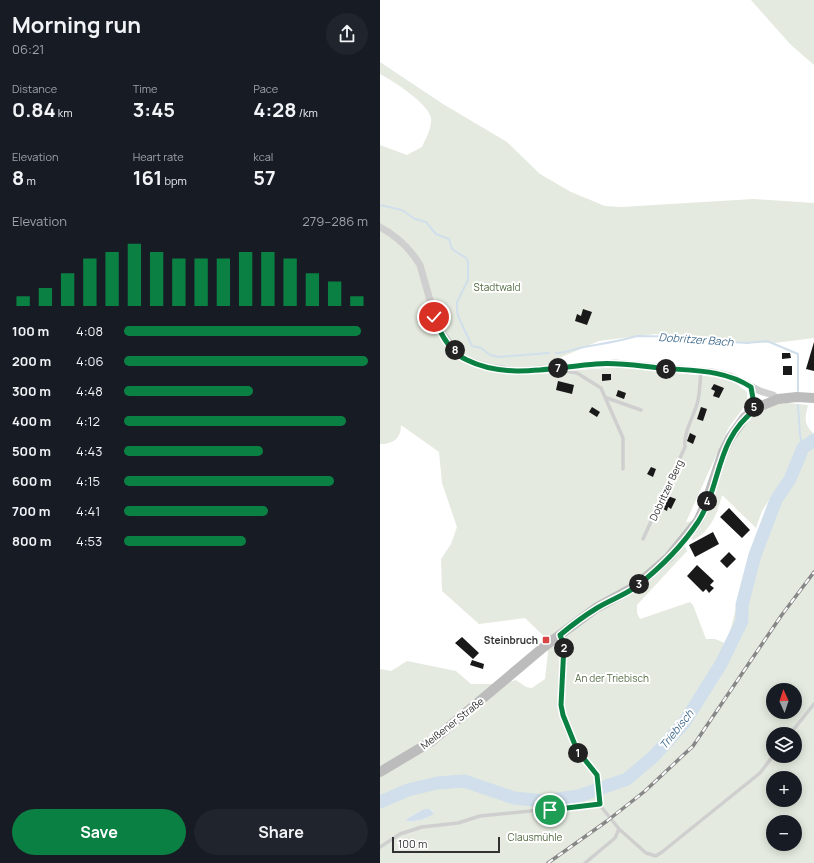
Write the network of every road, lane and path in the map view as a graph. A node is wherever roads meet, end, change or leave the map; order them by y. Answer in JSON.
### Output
{"nodes":[{"id":1,"x":380,"y":227,"type":"edge"},
{"id":2,"x":553,"y":369,"type":"junction"},
{"id":3,"x":701,"y":371,"type":"junction"},
{"id":4,"x":751,"y":387,"type":"junction"},
{"id":5,"x":607,"y":398,"type":"junction"},
{"id":6,"x":814,"y":398,"type":"edge"},
{"id":7,"x":778,"y":399,"type":"junction"},
{"id":8,"x":641,"y":410,"type":"dead end"},
{"id":9,"x":755,"y":410,"type":"junction"},
{"id":10,"x":622,"y":469,"type":"dead end"},
{"id":11,"x":643,"y":539,"type":"dead end"},
{"id":12,"x":560,"y":635,"type":"junction"},
{"id":13,"x":814,"y":704,"type":"edge"},
{"id":14,"x":796,"y":727,"type":"edge"},
{"id":15,"x":768,"y":763,"type":"edge"},
{"id":16,"x":380,"y":772,"type":"edge"},
{"id":17,"x":600,"y":804,"type":"junction"},
{"id":18,"x":619,"y":829,"type":"junction"},
{"id":19,"x":380,"y":847,"type":"edge"},
{"id":20,"x":585,"y":863,"type":"edge"}],
"edges":[{"from":1,"to":2,"type":"street"},
{"from":2,"to":3,"type":"street"},
{"from":2,"to":5,"type":"lane"},
{"from":3,"to":4,"type":"street"},
{"from":3,"to":11,"type":"lane","name":"Dobritzer Berg"},
{"from":4,"to":7,"type":"street"},
{"from":4,"to":9,"type":"street"},
{"from":5,"to":8,"type":"lane"},
{"from":5,"to":10,"type":"lane"},
{"from":6,"to":7,"type":"main road","name":"Meißener Straße"},
{"from":7,"to":9,"type":"main road","name":"Meißener Straße"},
{"from":9,"to":12,"type":"main road","name":"Meißener Straße"},
{"from":12,"to":16,"type":"main road","name":"Meißener Straße"},
{"from":12,"to":17,"type":"lane"},
{"from":13,"to":14,"type":"lane"},
{"from":15,"to":18,"type":"lane"},
{"from":17,"to":18,"type":"lane"},
{"from":17,"to":19,"type":"lane"},
{"from":18,"to":20,"type":"lane"}]}
